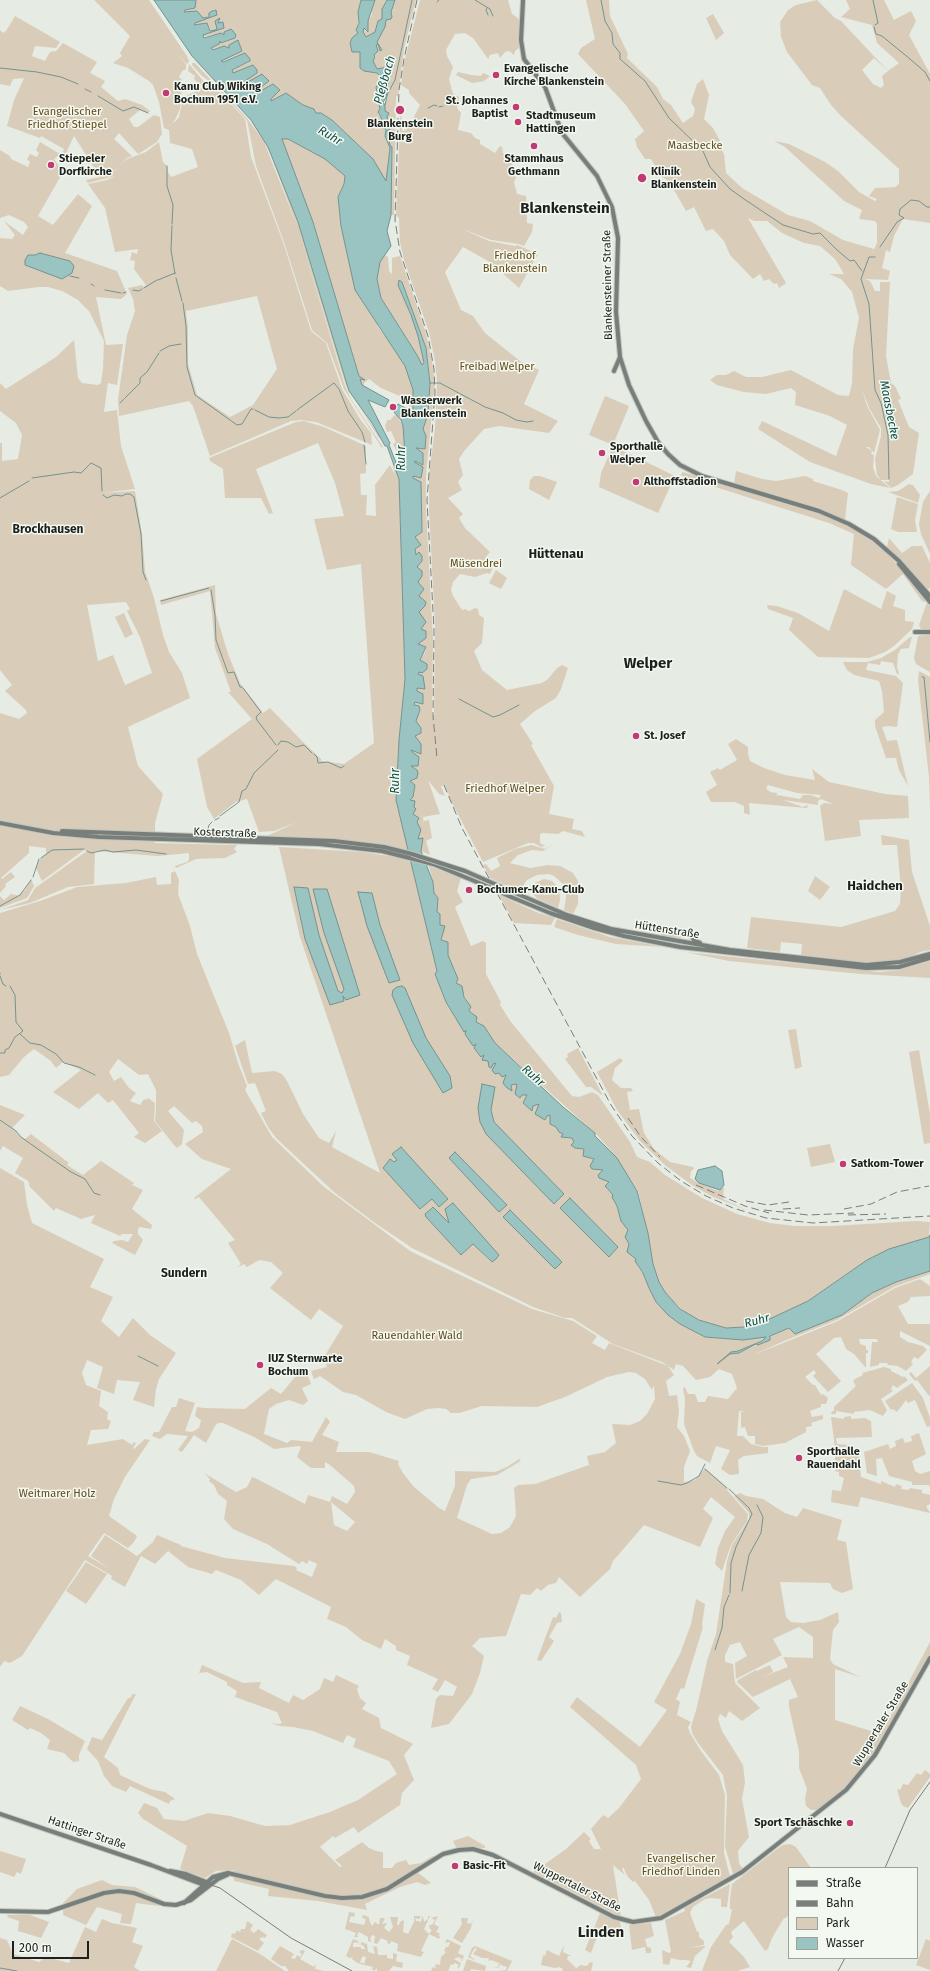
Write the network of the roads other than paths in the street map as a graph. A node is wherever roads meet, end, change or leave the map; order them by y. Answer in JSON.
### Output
{"nodes":[{"id":1,"x":523,"y":0,"type":"edge"},
{"id":2,"x":620,"y":357,"type":"junction"},
{"id":3,"x":614,"y":372,"type":"dead end"},
{"id":4,"x":924,"y":591,"type":"junction"},
{"id":5,"x":930,"y":596,"type":"edge"},
{"id":6,"x":930,"y":602,"type":"edge"},
{"id":7,"x":916,"y":632,"type":"dead end"},
{"id":8,"x":930,"y":632,"type":"edge"},
{"id":9,"x":0,"y":823,"type":"edge"},
{"id":10,"x":413,"y":856,"type":"joint"},
{"id":11,"x":566,"y":917,"type":"junction"},
{"id":12,"x":689,"y":934,"type":"dead end"},
{"id":13,"x":714,"y":946,"type":"junction"},
{"id":14,"x":930,"y":954,"type":"edge"},
{"id":15,"x":930,"y":958,"type":"edge"},
{"id":16,"x":930,"y":1658,"type":"edge"},
{"id":17,"x":0,"y":1814,"type":"edge"},
{"id":18,"x":168,"y":1871,"type":"junction"},
{"id":19,"x":240,"y":1875,"type":"junction"},
{"id":20,"x":191,"y":1881,"type":"junction"},
{"id":21,"x":209,"y":1884,"type":"junction"},
{"id":22,"x":197,"y":1891,"type":"junction"},
{"id":23,"x":184,"y":1903,"type":"junction"},
{"id":24,"x":0,"y":1911,"type":"edge"}],
"edges":[{"from":1,"to":2,"type":"main road","name":"Blankensteiner Straße"},
{"from":2,"to":3,"type":"main road"},
{"from":2,"to":4,"type":"main road","name":"Blankensteiner Straße"},
{"from":4,"to":5,"type":"main road","name":"Blankensteiner Straße"},
{"from":4,"to":6,"type":"main road","name":"Blankensteiner Straße"},
{"from":7,"to":8,"type":"main road"},
{"from":9,"to":10,"type":"main road","name":"Kosterstraße"},
{"from":10,"to":11,"type":"main road","name":"Hüttenstraße","bridge":true},
{"from":11,"to":13,"type":"main road","name":"Hüttenstraße"},
{"from":11,"to":15,"type":"main road","name":"Hüttenstraße"},
{"from":12,"to":13,"type":"main road"},
{"from":13,"to":14,"type":"main road","name":"Hüttenstraße"},
{"from":16,"to":19,"type":"main road","name":"Wuppertaler Straße"},
{"from":17,"to":18,"type":"main road","name":"Hattinger Straße"},
{"from":18,"to":20,"type":"main road","name":"Hattinger Straße"},
{"from":18,"to":21,"type":"main road","name":"Hattinger Straße"},
{"from":19,"to":21,"type":"main road","name":"Wuppertaler Straße"},
{"from":19,"to":21,"type":"main road","name":"Wuppertaler Straße"},
{"from":20,"to":21,"type":"main road","name":"Hattinger Straße"},
{"from":20,"to":22,"type":"main road"},
{"from":21,"to":22,"type":"main road"},
{"from":21,"to":23,"type":"main road"},
{"from":22,"to":23,"type":"main road"},
{"from":23,"to":24,"type":"main road"}]}
